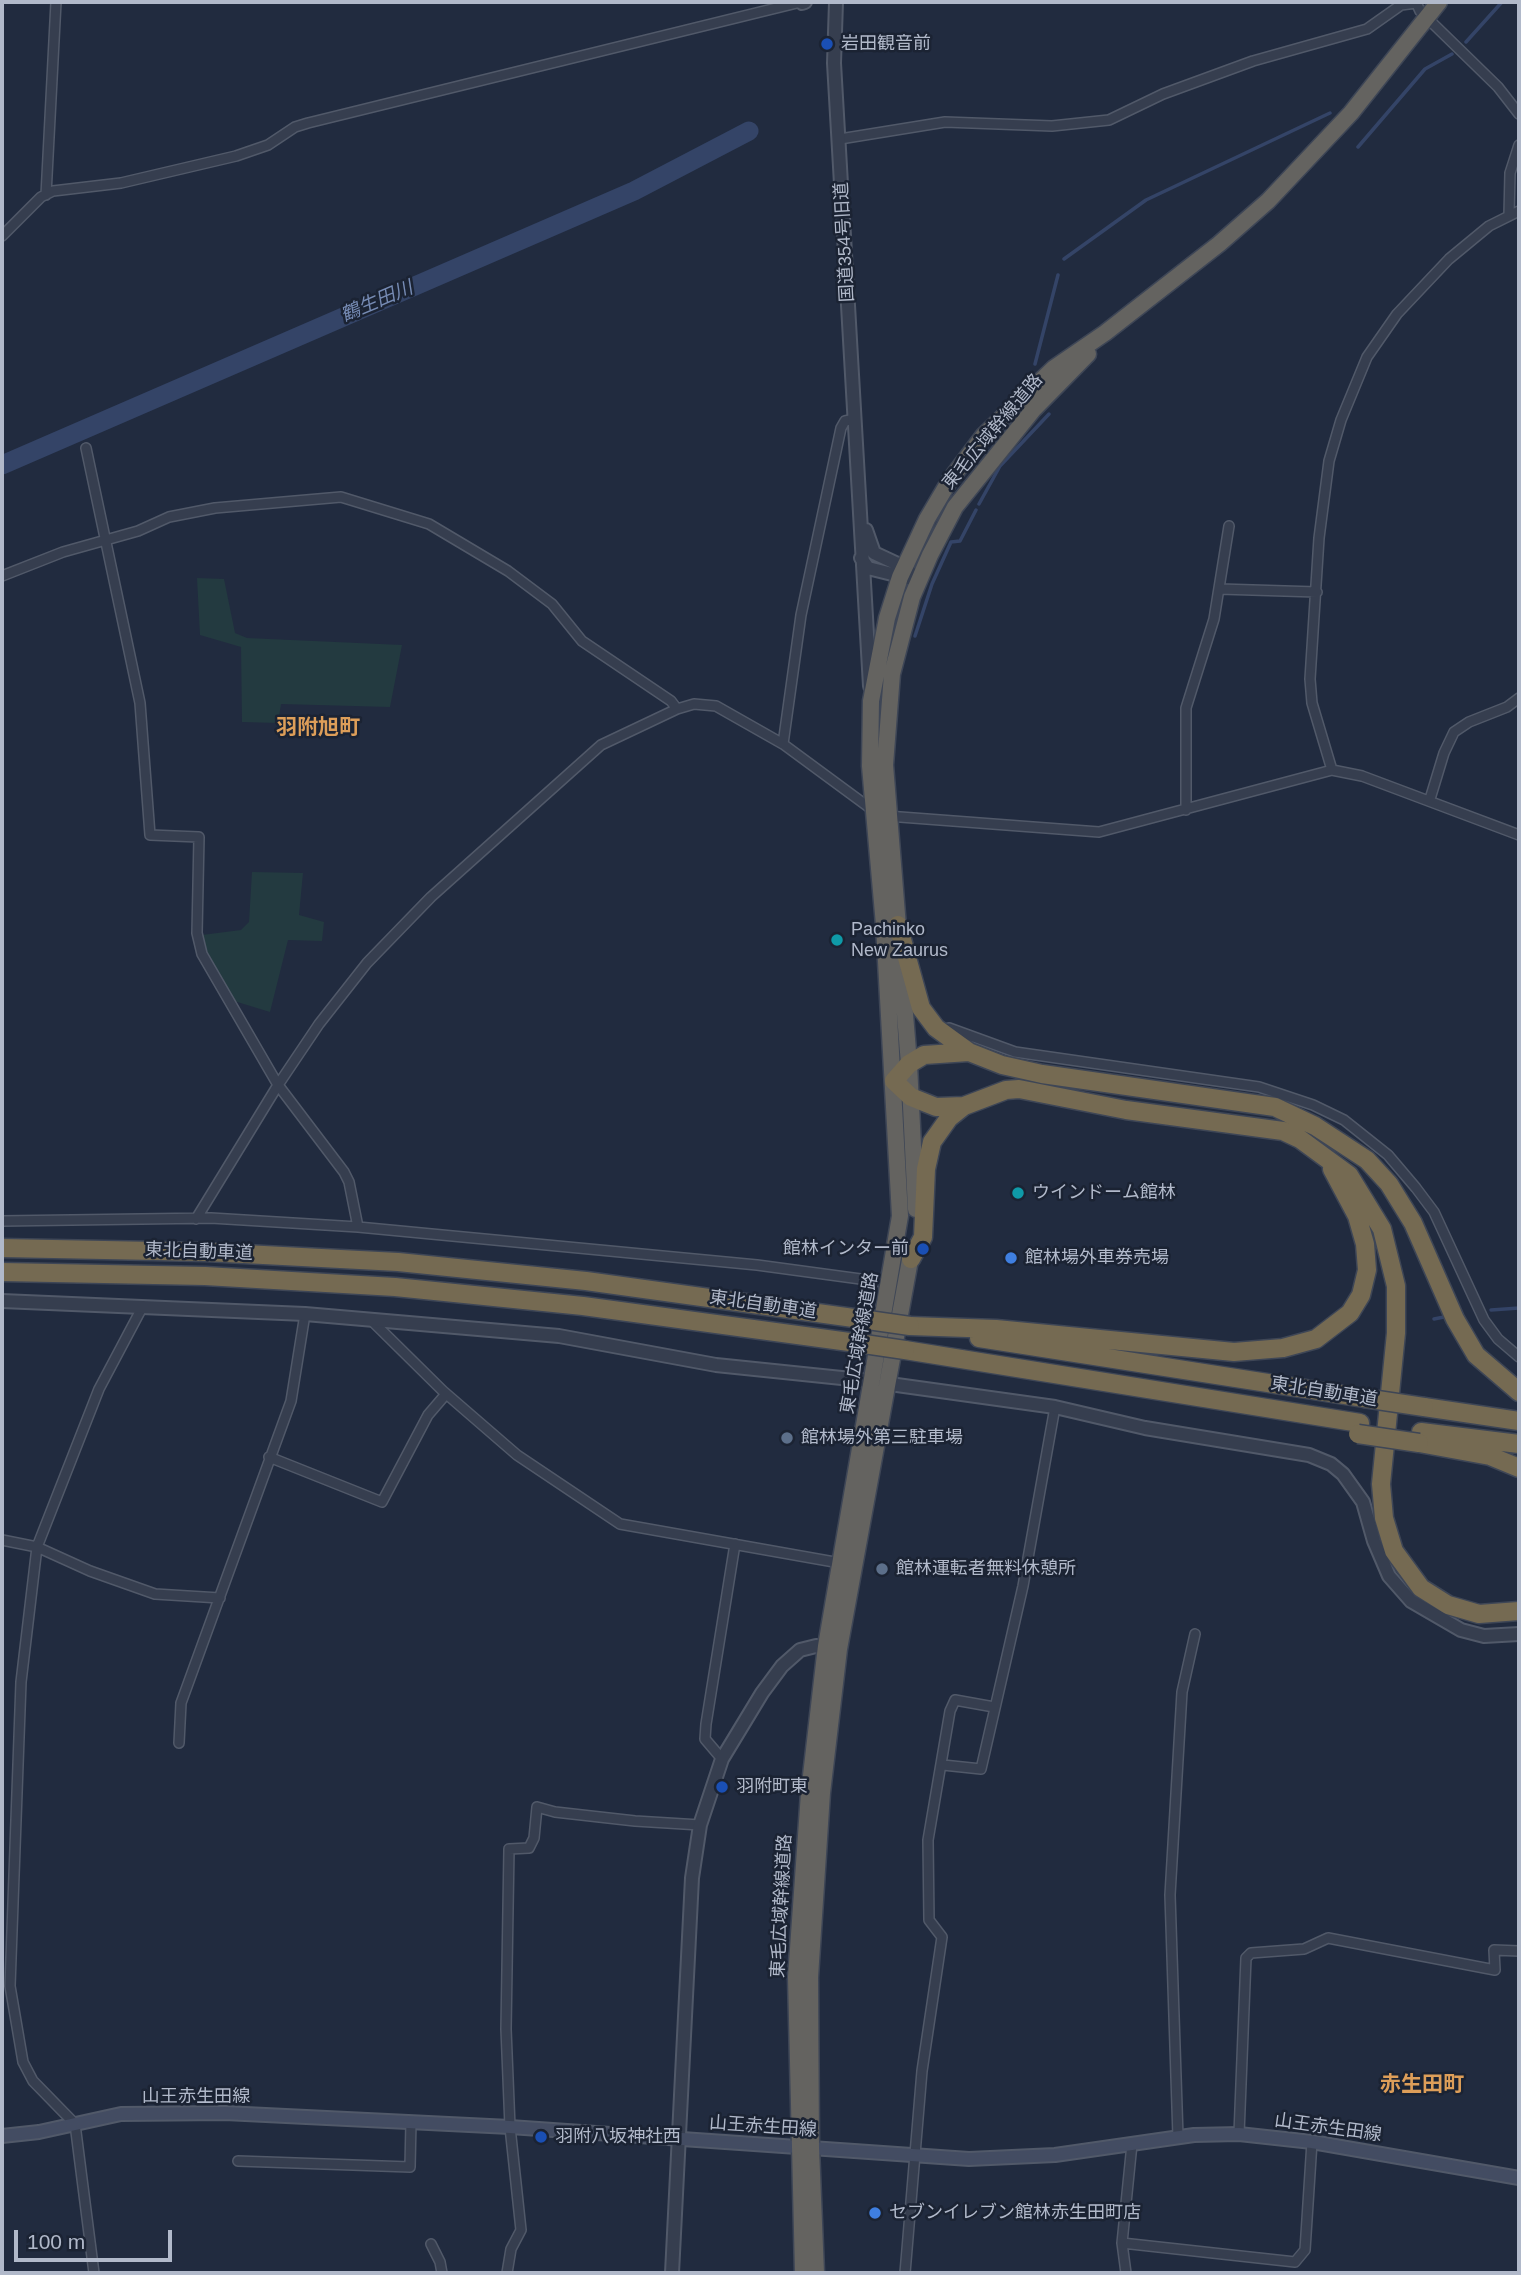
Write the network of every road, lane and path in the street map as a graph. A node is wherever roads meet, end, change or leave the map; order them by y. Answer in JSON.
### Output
{"nodes":[{"id":1,"x":56,"y":2,"type":"edge"},
{"id":2,"x":803,"y":2,"type":"edge"},
{"id":3,"x":836,"y":2,"type":"edge"},
{"id":4,"x":1416,"y":2,"type":"edge"},
{"id":5,"x":1438,"y":2,"type":"edge"},
{"id":6,"x":1427,"y":18,"type":"junction"},
{"id":7,"x":1519,"y":114,"type":"edge"},
{"id":8,"x":840,"y":139,"type":"junction"},
{"id":9,"x":1519,"y":145,"type":"edge"},
{"id":10,"x":46,"y":194,"type":"junction"},
{"id":11,"x":1519,"y":211,"type":"edge"},
{"id":12,"x":1508,"y":215,"type":"junction"},
{"id":13,"x":2,"y":236,"type":"edge"},
{"id":14,"x":1105,"y":333,"type":"junction"},
{"id":15,"x":855,"y":419,"type":"junction"},
{"id":16,"x":86,"y":448,"type":"dead end"},
{"id":17,"x":858,"y":482,"type":"junction"},
{"id":18,"x":1230,"y":526,"type":"dead end"},
{"id":19,"x":106,"y":543,"type":"junction"},
{"id":20,"x":861,"y":558,"type":"junction"},
{"id":21,"x":902,"y":572,"type":"junction"},
{"id":22,"x":2,"y":576,"type":"edge"},
{"id":23,"x":919,"y":580,"type":"junction"},
{"id":24,"x":1220,"y":589,"type":"junction"},
{"id":25,"x":1317,"y":592,"type":"junction"},
{"id":26,"x":1519,"y":698,"type":"edge"},
{"id":27,"x":871,"y":701,"type":"junction"},
{"id":28,"x":677,"y":709,"type":"junction"},
{"id":29,"x":783,"y":744,"type":"junction"},
{"id":30,"x":1332,"y":770,"type":"junction"},
{"id":31,"x":1430,"y":799,"type":"junction"},
{"id":32,"x":1186,"y":810,"type":"junction"},
{"id":33,"x":882,"y":814,"type":"junction"},
{"id":34,"x":1519,"y":835,"type":"edge"},
{"id":35,"x":898,"y":925,"type":"junction"},
{"id":36,"x":945,"y":1025,"type":"dead end"},
{"id":37,"x":969,"y":1052,"type":"junction"},
{"id":38,"x":909,"y":1064,"type":"junction"},
{"id":39,"x":894,"y":1081,"type":"junction"},
{"id":40,"x":278,"y":1085,"type":"junction"},
{"id":41,"x":911,"y":1097,"type":"junction"},
{"id":42,"x":964,"y":1106,"type":"junction"},
{"id":43,"x":1350,"y":1152,"type":"junction"},
{"id":44,"x":1327,"y":1160,"type":"junction"},
{"id":45,"x":196,"y":1219,"type":"junction"},
{"id":46,"x":2,"y":1221,"type":"edge"},
{"id":47,"x":358,"y":1227,"type":"junction"},
{"id":48,"x":2,"y":1248,"type":"edge"},
{"id":49,"x":911,"y":1259,"type":"junction"},
{"id":50,"x":2,"y":1272,"type":"edge"},
{"id":51,"x":890,"y":1283,"type":"junction"},
{"id":52,"x":2,"y":1301,"type":"edge"},
{"id":53,"x":143,"y":1306,"type":"junction"},
{"id":54,"x":304,"y":1314,"type":"junction"},
{"id":55,"x":369,"y":1318,"type":"junction"},
{"id":56,"x":910,"y":1326,"type":"junction"},
{"id":57,"x":1519,"y":1357,"type":"edge"},
{"id":58,"x":881,"y":1383,"type":"junction"},
{"id":59,"x":1519,"y":1392,"type":"edge"},
{"id":60,"x":446,"y":1394,"type":"junction"},
{"id":61,"x":1055,"y":1407,"type":"junction"},
{"id":62,"x":1519,"y":1421,"type":"edge"},
{"id":63,"x":1420,"y":1438,"type":"junction"},
{"id":64,"x":1519,"y":1444,"type":"edge"},
{"id":65,"x":269,"y":1457,"type":"junction"},
{"id":66,"x":1519,"y":1468,"type":"edge"},
{"id":67,"x":2,"y":1539,"type":"edge"},
{"id":68,"x":735,"y":1544,"type":"junction"},
{"id":69,"x":37,"y":1547,"type":"junction"},
{"id":70,"x":840,"y":1563,"type":"junction"},
{"id":71,"x":220,"y":1598,"type":"junction"},
{"id":72,"x":1519,"y":1599,"type":"edge"},
{"id":73,"x":1519,"y":1611,"type":"edge"},
{"id":74,"x":1195,"y":1634,"type":"dead end"},
{"id":75,"x":1519,"y":1634,"type":"edge"},
{"id":76,"x":832,"y":1648,"type":"junction"},
{"id":77,"x":994,"y":1707,"type":"junction"},
{"id":78,"x":179,"y":1743,"type":"dead end"},
{"id":79,"x":722,"y":1759,"type":"junction"},
{"id":80,"x":943,"y":1765,"type":"junction"},
{"id":81,"x":2,"y":1819,"type":"edge"},
{"id":82,"x":15,"y":1819,"type":"junction"},
{"id":83,"x":700,"y":1825,"type":"junction"},
{"id":84,"x":1519,"y":1951,"type":"edge"},
{"id":85,"x":411,"y":2122,"type":"junction"},
{"id":86,"x":75,"y":2124,"type":"junction"},
{"id":87,"x":510,"y":2127,"type":"junction"},
{"id":88,"x":1239,"y":2134,"type":"junction"},
{"id":89,"x":2,"y":2136,"type":"edge"},
{"id":90,"x":1178,"y":2137,"type":"junction"},
{"id":91,"x":678,"y":2138,"type":"junction"},
{"id":92,"x":1312,"y":2142,"type":"junction"},
{"id":93,"x":1132,"y":2144,"type":"junction"},
{"id":94,"x":804,"y":2148,"type":"junction"},
{"id":95,"x":914,"y":2157,"type":"junction"},
{"id":96,"x":238,"y":2161,"type":"dead end"},
{"id":97,"x":1519,"y":2178,"type":"edge"},
{"id":98,"x":1122,"y":2243,"type":"junction"},
{"id":99,"x":431,"y":2244,"type":"dead end"},
{"id":100,"x":94,"y":2273,"type":"edge"},
{"id":101,"x":442,"y":2273,"type":"edge"},
{"id":102,"x":507,"y":2273,"type":"edge"},
{"id":103,"x":672,"y":2273,"type":"edge"},
{"id":104,"x":803,"y":2273,"type":"edge"},
{"id":105,"x":816,"y":2273,"type":"edge"},
{"id":106,"x":905,"y":2273,"type":"edge"},
{"id":107,"x":1126,"y":2273,"type":"edge"}],
"edges":[{"from":1,"to":10,"type":"street"},
{"from":2,"to":10,"type":"street"},
{"from":3,"to":8,"type":"street","name":"国道354号旧道"},
{"from":4,"to":6,"type":"street"},
{"from":4,"to":8,"type":"street"},
{"from":5,"to":6,"type":"highway","name":"東毛広域幹線道路"},
{"from":6,"to":7,"type":"street"},
{"from":6,"to":14,"type":"highway","name":"東毛広域幹線道路"},
{"from":8,"to":15,"type":"street","name":"国道354号旧道"},
{"from":9,"to":12,"type":"street"},
{"from":10,"to":13,"type":"street"},
{"from":11,"to":12,"type":"street"},
{"from":12,"to":25,"type":"street"},
{"from":14,"to":21,"type":"highway","name":"東毛広域幹線道路"},
{"from":14,"to":23,"type":"highway","name":"東毛広域幹線道路"},
{"from":15,"to":17,"type":"street","name":"国道354号旧道"},
{"from":15,"to":29,"type":"street"},
{"from":16,"to":19,"type":"street"},
{"from":17,"to":20,"type":"street","name":"国道354号旧道"},
{"from":17,"to":21,"type":"street","name":"国道354号旧道"},
{"from":18,"to":24,"type":"street"},
{"from":19,"to":22,"type":"street"},
{"from":19,"to":28,"type":"street"},
{"from":19,"to":40,"type":"street"},
{"from":20,"to":21,"type":"street","name":"国道354号旧道"},
{"from":20,"to":27,"type":"street"},
{"from":21,"to":23,"type":"street","name":"国道354号旧道"},
{"from":21,"to":27,"type":"highway","name":"東毛広域幹線道路"},
{"from":23,"to":33,"type":"highway","name":"東毛広域幹線道路"},
{"from":24,"to":25,"type":"street"},
{"from":24,"to":32,"type":"street"},
{"from":25,"to":30,"type":"street"},
{"from":26,"to":31,"type":"street"},
{"from":27,"to":33,"type":"highway","name":"東毛広域幹線道路"},
{"from":28,"to":29,"type":"street"},
{"from":28,"to":40,"type":"street"},
{"from":29,"to":33,"type":"street"},
{"from":30,"to":31,"type":"street"},
{"from":30,"to":32,"type":"street"},
{"from":31,"to":34,"type":"street"},
{"from":32,"to":33,"type":"street"},
{"from":33,"to":35,"type":"highway","name":"東毛広域幹線道路"},
{"from":33,"to":39,"type":"highway","name":"東毛広域幹線道路"},
{"from":35,"to":37,"type":"highway"},
{"from":35,"to":38,"type":"highway","name":"東毛広域幹線道路"},
{"from":36,"to":57,"type":"street"},
{"from":37,"to":38,"type":"highway"},
{"from":37,"to":43,"type":"highway"},
{"from":38,"to":39,"type":"highway"},
{"from":38,"to":41,"type":"highway","name":"東毛広域幹線道路"},
{"from":39,"to":41,"type":"highway"},
{"from":39,"to":51,"type":"highway","name":"東毛広域幹線道路"},
{"from":40,"to":45,"type":"street"},
{"from":40,"to":47,"type":"street"},
{"from":41,"to":42,"type":"highway"},
{"from":41,"to":49,"type":"highway","name":"東毛広域幹線道路"},
{"from":42,"to":44,"type":"highway"},
{"from":42,"to":49,"type":"highway"},
{"from":43,"to":59,"type":"highway"},
{"from":43,"to":72,"type":"highway"},
{"from":44,"to":56,"type":"highway"},
{"from":44,"to":73,"type":"highway"},
{"from":45,"to":46,"type":"street"},
{"from":45,"to":47,"type":"street"},
{"from":47,"to":51,"type":"street"},
{"from":48,"to":56,"type":"highway","name":"東北自動車道","bridge":true},
{"from":49,"to":58,"type":"highway","name":"東毛広域幹線道路"},
{"from":50,"to":63,"type":"highway","name":"東北自動車道","bridge":true},
{"from":51,"to":58,"type":"highway","name":"東毛広域幹線道路"},
{"from":52,"to":53,"type":"street"},
{"from":53,"to":54,"type":"street"},
{"from":53,"to":69,"type":"street"},
{"from":54,"to":55,"type":"street"},
{"from":54,"to":65,"type":"street"},
{"from":55,"to":58,"type":"street"},
{"from":55,"to":60,"type":"street"},
{"from":56,"to":62,"type":"highway","name":"東北自動車道","bridge":true},
{"from":58,"to":61,"type":"street"},
{"from":58,"to":70,"type":"highway","name":"東毛広域幹線道路"},
{"from":58,"to":76,"type":"highway","name":"東毛広域幹線道路"},
{"from":60,"to":65,"type":"street"},
{"from":60,"to":68,"type":"street"},
{"from":61,"to":75,"type":"street"},
{"from":61,"to":77,"type":"street"},
{"from":63,"to":64,"type":"highway","name":"東北自動車道"},
{"from":63,"to":66,"type":"highway"},
{"from":65,"to":71,"type":"street"},
{"from":67,"to":69,"type":"street"},
{"from":68,"to":70,"type":"street"},
{"from":68,"to":79,"type":"street"},
{"from":69,"to":71,"type":"street"},
{"from":69,"to":82,"type":"street"},
{"from":70,"to":76,"type":"highway","name":"東毛広域幹線道路"},
{"from":71,"to":78,"type":"street"},
{"from":74,"to":90,"type":"street"},
{"from":76,"to":79,"type":"street"},
{"from":76,"to":94,"type":"highway","name":"東毛広域幹線道路"},
{"from":77,"to":80,"type":"street"},
{"from":77,"to":80,"type":"street"},
{"from":79,"to":83,"type":"street"},
{"from":80,"to":95,"type":"street"},
{"from":81,"to":82,"type":"street"},
{"from":82,"to":86,"type":"street"},
{"from":83,"to":87,"type":"street"},
{"from":83,"to":91,"type":"street"},
{"from":84,"to":88,"type":"street"},
{"from":85,"to":86,"type":"main road","name":"山王赤生田線"},
{"from":85,"to":87,"type":"main road","name":"山王赤生田線"},
{"from":85,"to":96,"type":"street"},
{"from":86,"to":89,"type":"main road","name":"山王赤生田線"},
{"from":86,"to":100,"type":"street"},
{"from":87,"to":91,"type":"main road","name":"山王赤生田線"},
{"from":87,"to":102,"type":"street"},
{"from":88,"to":90,"type":"main road","name":"山王赤生田線"},
{"from":88,"to":92,"type":"main road","name":"山王赤生田線"},
{"from":90,"to":93,"type":"main road","name":"山王赤生田線"},
{"from":91,"to":94,"type":"main road","name":"山王赤生田線"},
{"from":91,"to":103,"type":"street"},
{"from":92,"to":97,"type":"main road","name":"山王赤生田線"},
{"from":92,"to":98,"type":"street"},
{"from":93,"to":95,"type":"main road","name":"山王赤生田線"},
{"from":93,"to":98,"type":"street"},
{"from":94,"to":95,"type":"main road","name":"山王赤生田線"},
{"from":94,"to":104,"type":"highway","name":"東毛広域幹線道路"},
{"from":94,"to":105,"type":"highway","name":"東毛広域幹線道路"},
{"from":95,"to":106,"type":"street"},
{"from":98,"to":107,"type":"street"},
{"from":99,"to":101,"type":"street"}]}
